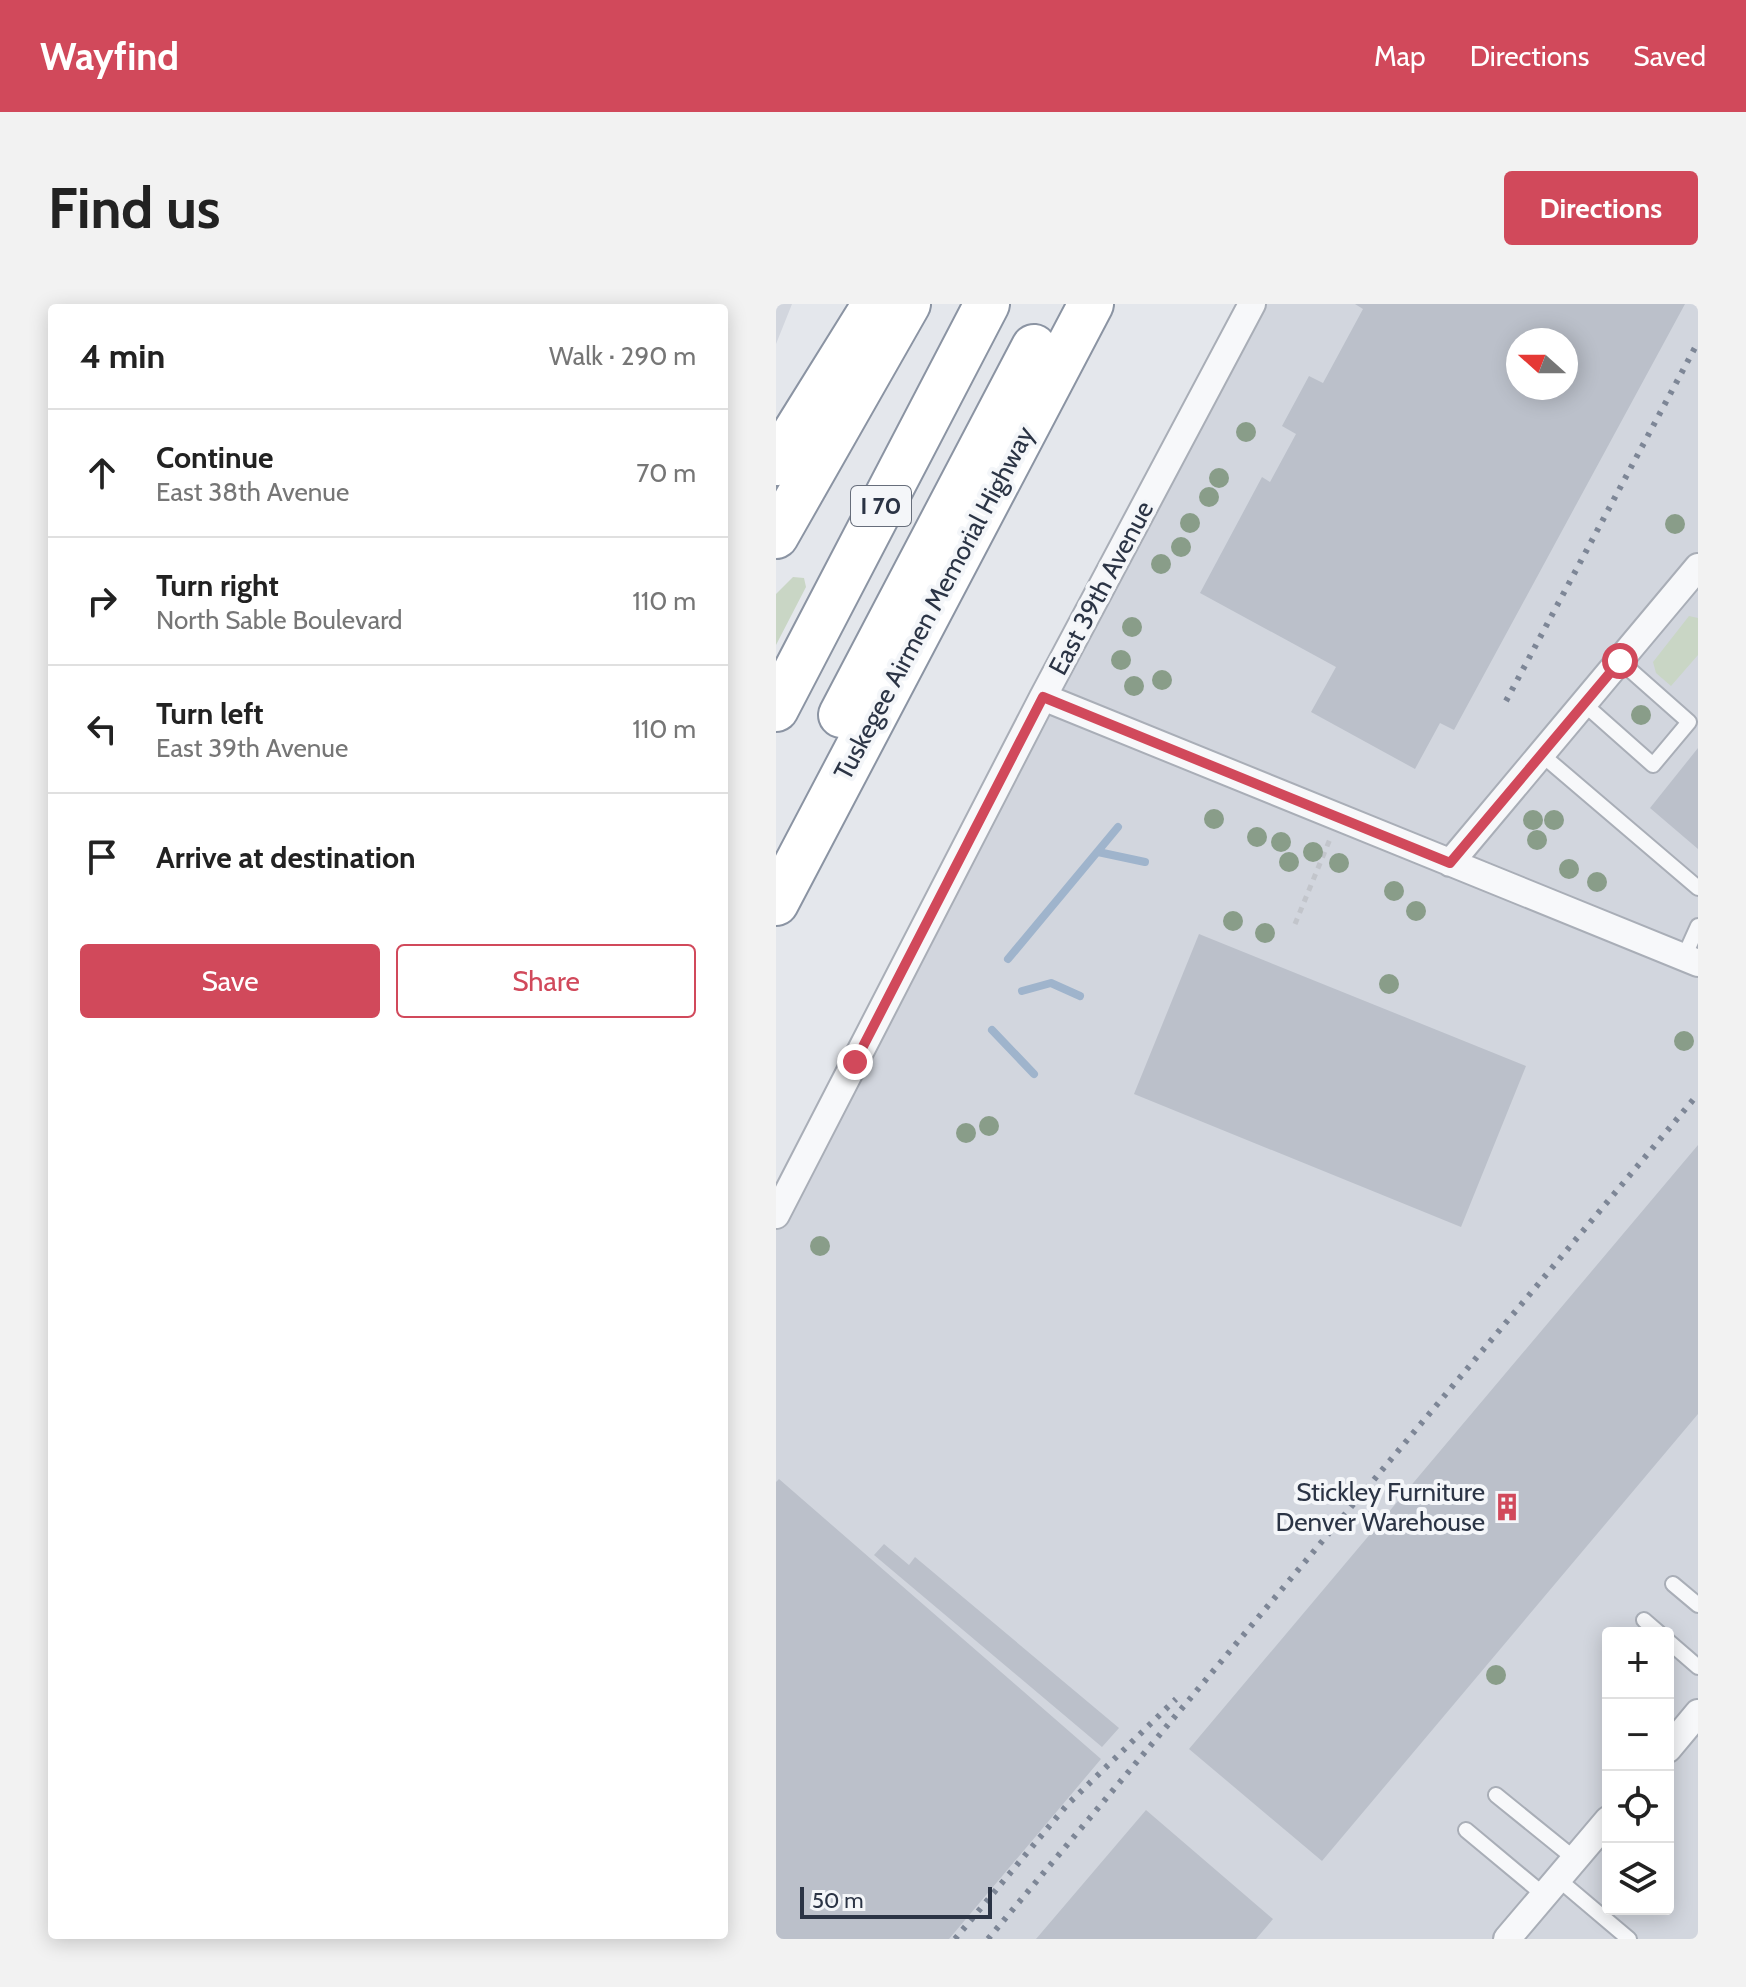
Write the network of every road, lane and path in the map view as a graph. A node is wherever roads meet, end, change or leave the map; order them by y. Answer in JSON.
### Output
{"nodes":[{"id":1,"x":875,"y":304,"type":"edge"},
{"id":2,"x":908,"y":304,"type":"edge"},
{"id":3,"x":987,"y":304,"type":"edge"},
{"id":4,"x":1057,"y":304,"type":"edge"},
{"id":5,"x":1091,"y":304,"type":"edge"},
{"id":6,"x":1252,"y":304,"type":"edge"},
{"id":7,"x":776,"y":463,"type":"edge"},
{"id":8,"x":776,"y":536,"type":"edge"},
{"id":9,"x":1693,"y":581,"type":"edge"},
{"id":10,"x":1620,"y":661,"type":"junction"},
{"id":11,"x":1043,"y":697,"type":"junction"},
{"id":12,"x":1583,"y":703,"type":"junction"},
{"id":13,"x":776,"y":709,"type":"edge"},
{"id":14,"x":1541,"y":754,"type":"junction"},
{"id":15,"x":1338,"y":819,"type":"junction"},
{"id":16,"x":776,"y":842,"type":"edge"},
{"id":17,"x":1450,"y":863,"type":"junction"},
{"id":18,"x":1698,"y":888,"type":"edge"},
{"id":19,"x":776,"y":903,"type":"edge"},
{"id":20,"x":1295,"y":924,"type":"dead end"},
{"id":21,"x":1698,"y":926,"type":"edge"},
{"id":22,"x":1691,"y":960,"type":"edge"},
{"id":23,"x":776,"y":1215,"type":"edge"},
{"id":24,"x":1673,"y":1584,"type":"dead end"},
{"id":25,"x":1698,"y":1605,"type":"edge"},
{"id":26,"x":1644,"y":1620,"type":"dead end"},
{"id":27,"x":1652,"y":1627,"type":"edge"},
{"id":28,"x":1674,"y":1646,"type":"edge"},
{"id":29,"x":1698,"y":1667,"type":"edge"},
{"id":30,"x":1698,"y":1713,"type":"edge"},
{"id":31,"x":1674,"y":1742,"type":"edge"},
{"id":32,"x":1496,"y":1795,"type":"dead end"},
{"id":33,"x":1466,"y":1830,"type":"dead end"},
{"id":34,"x":1602,"y":1836,"type":"edge"},
{"id":35,"x":1559,"y":1878,"type":"junction"},
{"id":36,"x":1507,"y":1939,"type":"edge"},
{"id":37,"x":1629,"y":1939,"type":"edge"}],
"edges":[{"from":1,"to":7,"type":"highway"},
{"from":2,"to":8,"type":"highway"},
{"from":3,"to":13,"type":"highway","number":"I 70"},
{"from":4,"to":16,"type":"highway"},
{"from":5,"to":19,"type":"highway","name":"Tuskegee Airmen Memorial Highway"},
{"from":6,"to":11,"type":"street","name":"East 39th Avenue"},
{"from":9,"to":10,"type":"street"},
{"from":10,"to":12,"type":"street"},
{"from":10,"to":12,"type":"lane"},
{"from":11,"to":15,"type":"street"},
{"from":11,"to":23,"type":"street","name":"East 39th Avenue"},
{"from":12,"to":14,"type":"street"},
{"from":14,"to":17,"type":"street"},
{"from":14,"to":18,"type":"lane"},
{"from":15,"to":17,"type":"street"},
{"from":15,"to":20,"type":"path"},
{"from":17,"to":22,"type":"street"},
{"from":21,"to":22,"type":"lane"},
{"from":24,"to":25,"type":"lane"},
{"from":26,"to":27,"type":"lane"},
{"from":28,"to":29,"type":"lane"},
{"from":30,"to":31,"type":"street"},
{"from":32,"to":35,"type":"lane"},
{"from":33,"to":35,"type":"lane"},
{"from":34,"to":35,"type":"street"},
{"from":35,"to":36,"type":"street"},
{"from":35,"to":37,"type":"lane"}]}
